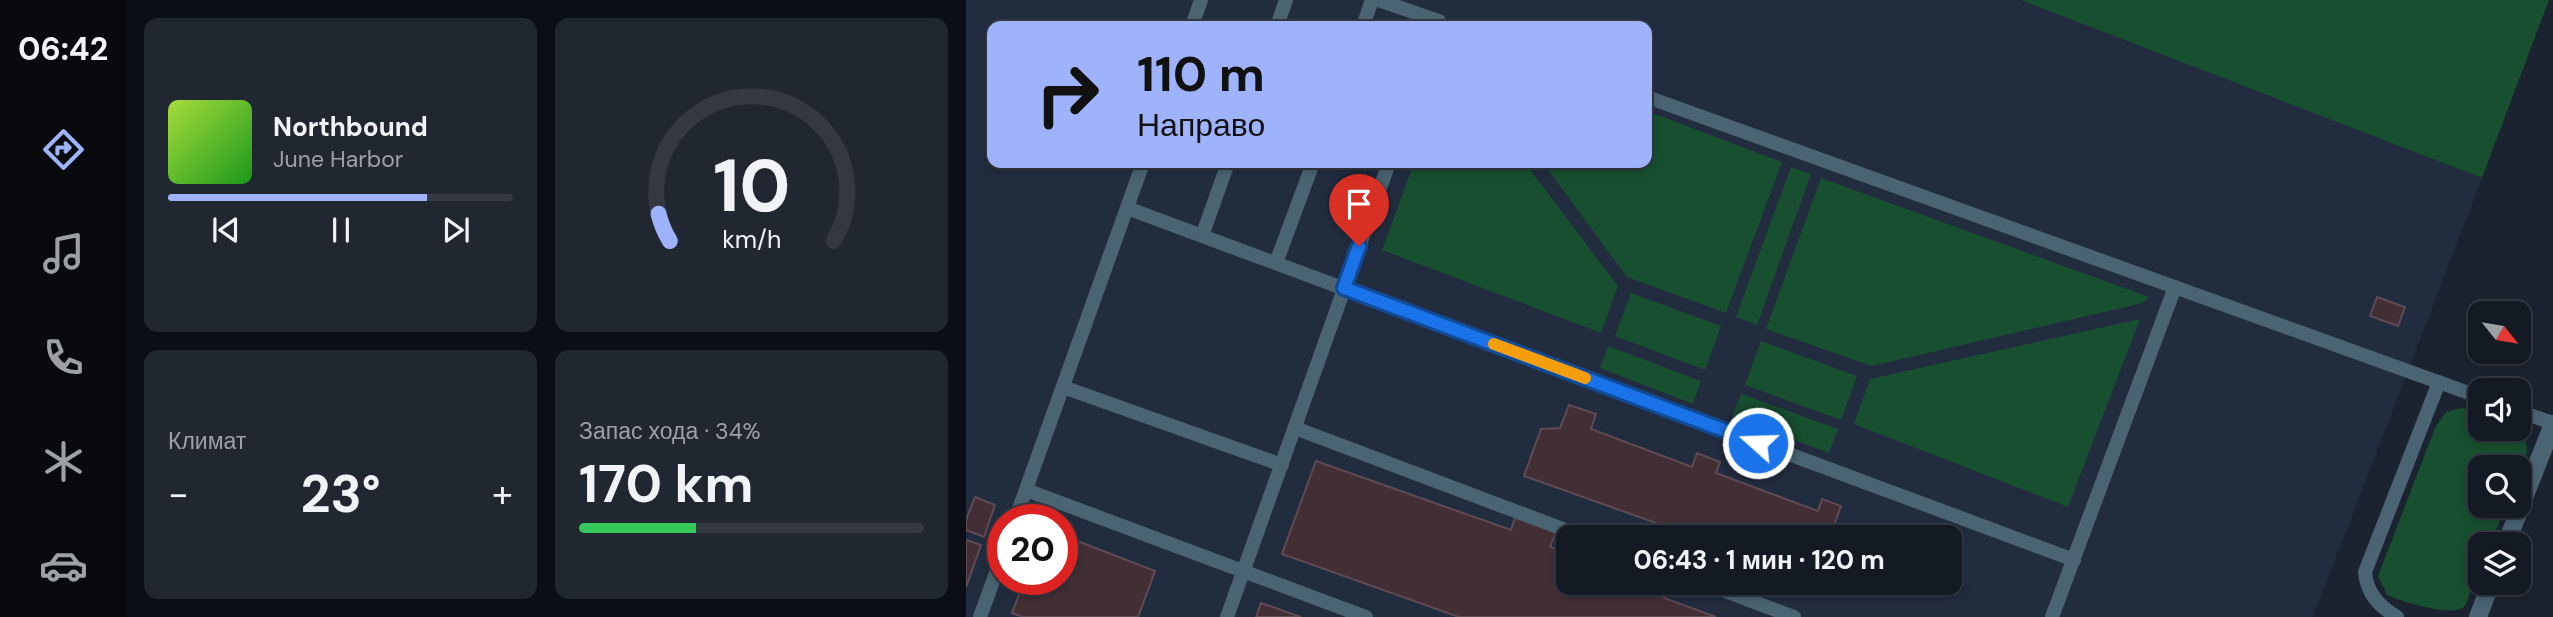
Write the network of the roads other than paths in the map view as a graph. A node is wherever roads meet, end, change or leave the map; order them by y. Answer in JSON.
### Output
{"nodes":[{"id":1,"x":1201,"y":0,"type":"edge"},
{"id":2,"x":1286,"y":0,"type":"edge"},
{"id":3,"x":1372,"y":0,"type":"edge"},
{"id":4,"x":1378,"y":0,"type":"edge"},
{"id":5,"x":1194,"y":21,"type":"edge"},
{"id":6,"x":1279,"y":21,"type":"edge"},
{"id":7,"x":1365,"y":21,"type":"edge"},
{"id":8,"x":1432,"y":21,"type":"edge"},
{"id":9,"x":1652,"y":99,"type":"edge"},
{"id":10,"x":1141,"y":168,"type":"edge"},
{"id":11,"x":1226,"y":168,"type":"edge"},
{"id":12,"x":1311,"y":168,"type":"edge"},
{"id":13,"x":1387,"y":168,"type":"edge"},
{"id":14,"x":1127,"y":208,"type":"junction"},
{"id":15,"x":1202,"y":236,"type":"junction"},
{"id":16,"x":1276,"y":263,"type":"junction"},
{"id":17,"x":2175,"y":287,"type":"junction"},
{"id":18,"x":1344,"y":288,"type":"junction"},
{"id":19,"x":2439,"y":382,"type":"junction"},
{"id":20,"x":1063,"y":387,"type":"junction"},
{"id":21,"x":2468,"y":393,"type":"edge"},
{"id":22,"x":2531,"y":415,"type":"edge"},
{"id":23,"x":2553,"y":423,"type":"edge"},
{"id":24,"x":1295,"y":428,"type":"junction"},
{"id":25,"x":1282,"y":465,"type":"junction"},
{"id":26,"x":1026,"y":490,"type":"junction"},
{"id":27,"x":1021,"y":504,"type":"edge"},
{"id":28,"x":1556,"y":526,"type":"edge"},
{"id":29,"x":2511,"y":532,"type":"edge"},
{"id":30,"x":2074,"y":560,"type":"junction"},
{"id":31,"x":1244,"y":571,"type":"junction"},
{"id":32,"x":988,"y":595,"type":"edge"},
{"id":33,"x":1736,"y":595,"type":"edge"},
{"id":34,"x":2486,"y":595,"type":"edge"},
{"id":35,"x":980,"y":617,"type":"edge"},
{"id":36,"x":1227,"y":617,"type":"edge"},
{"id":37,"x":1366,"y":617,"type":"edge"},
{"id":38,"x":1794,"y":617,"type":"edge"},
{"id":39,"x":2052,"y":617,"type":"edge"},
{"id":40,"x":2397,"y":617,"type":"edge"},
{"id":41,"x":2478,"y":617,"type":"edge"}],
"edges":[{"from":1,"to":5,"type":"lane"},
{"from":2,"to":6,"type":"lane"},
{"from":3,"to":7,"type":"lane"},
{"from":4,"to":8,"type":"lane"},
{"from":9,"to":17,"type":"lane"},
{"from":10,"to":14,"type":"lane"},
{"from":11,"to":15,"type":"lane"},
{"from":12,"to":16,"type":"lane"},
{"from":13,"to":18,"type":"lane"},
{"from":14,"to":15,"type":"lane"},
{"from":14,"to":20,"type":"lane"},
{"from":15,"to":16,"type":"lane"},
{"from":16,"to":18,"type":"lane"},
{"from":17,"to":19,"type":"lane"},
{"from":17,"to":30,"type":"lane"},
{"from":18,"to":24,"type":"lane"},
{"from":18,"to":30,"type":"lane"},
{"from":19,"to":21,"type":"lane"},
{"from":19,"to":40,"type":"lane"},
{"from":20,"to":25,"type":"lane"},
{"from":20,"to":26,"type":"lane"},
{"from":22,"to":23,"type":"lane"},
{"from":23,"to":29,"type":"street"},
{"from":24,"to":25,"type":"lane"},
{"from":24,"to":28,"type":"lane"},
{"from":25,"to":31,"type":"lane"},
{"from":26,"to":27,"type":"lane"},
{"from":26,"to":31,"type":"lane"},
{"from":30,"to":39,"type":"lane"},
{"from":31,"to":36,"type":"lane"},
{"from":31,"to":37,"type":"lane"},
{"from":32,"to":35,"type":"lane"},
{"from":33,"to":38,"type":"lane"},
{"from":34,"to":41,"type":"street"}]}
